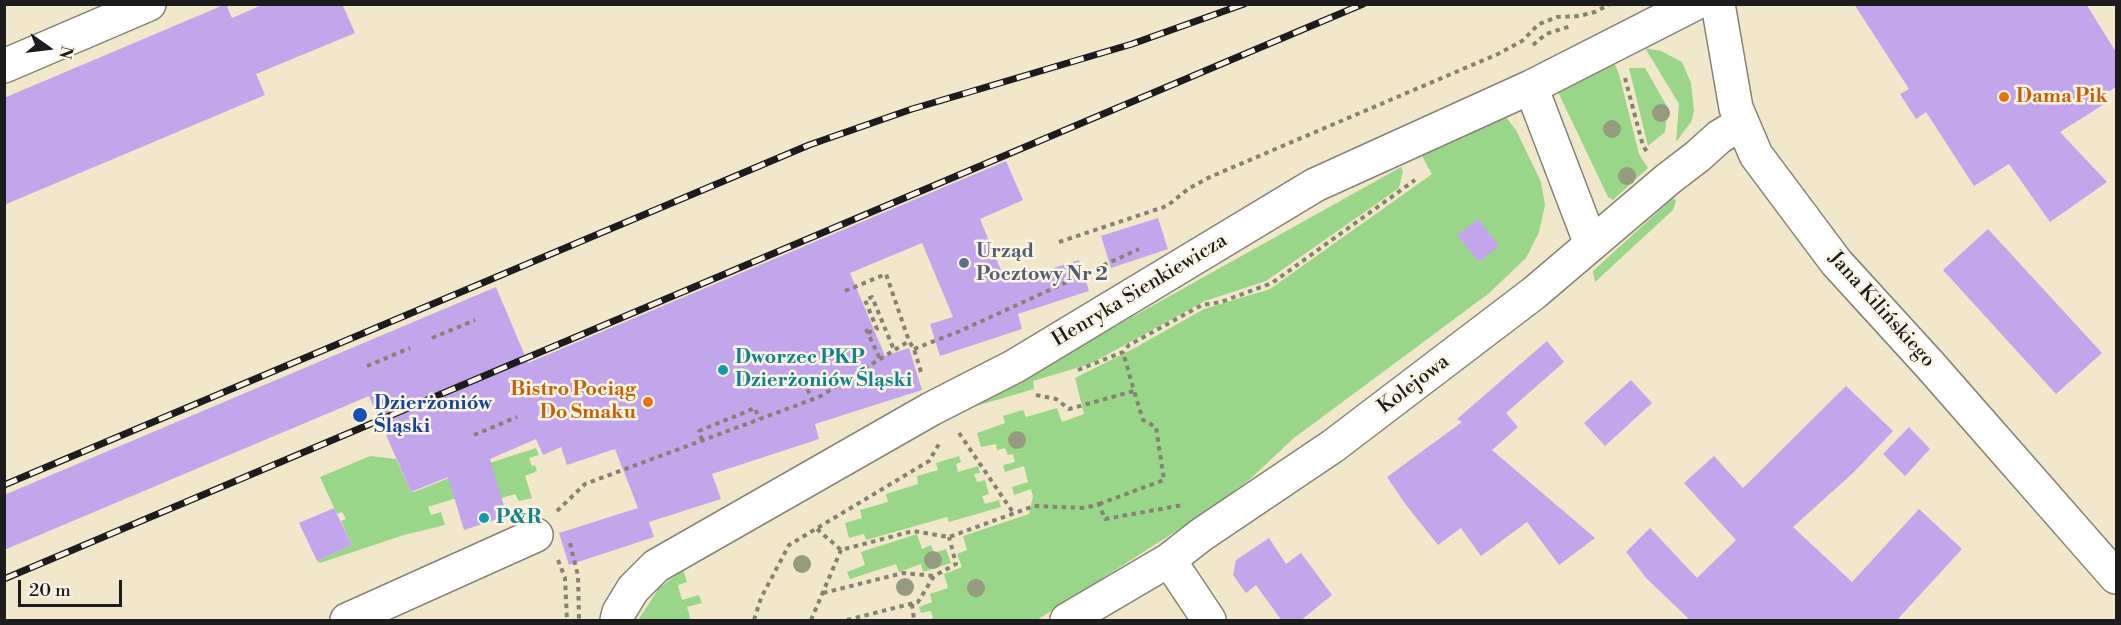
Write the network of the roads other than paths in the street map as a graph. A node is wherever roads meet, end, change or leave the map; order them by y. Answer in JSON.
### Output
{"nodes":[{"id":1,"x":149,"y":4,"type":"edge"},
{"id":2,"x":1694,"y":4,"type":"edge"},
{"id":3,"x":1718,"y":4,"type":"edge"},
{"id":4,"x":4,"y":66,"type":"edge"},
{"id":5,"x":1531,"y":87,"type":"junction"},
{"id":6,"x":1742,"y":123,"type":"junction"},
{"id":7,"x":1591,"y":244,"type":"junction"},
{"id":8,"x":542,"y":533,"type":"road end"},
{"id":9,"x":1169,"y":560,"type":"junction"},
{"id":10,"x":2116,"y":578,"type":"edge"},
{"id":11,"x":347,"y":621,"type":"edge"},
{"id":12,"x":617,"y":621,"type":"edge"},
{"id":13,"x":1067,"y":621,"type":"edge"},
{"id":14,"x":1209,"y":621,"type":"edge"}],
"edges":[{"from":1,"to":4,"type":"street"},
{"from":2,"to":5,"type":"street","name":"Henryka Sienkiewicza"},
{"from":3,"to":6,"type":"street","name":"Jana Kilińskiego"},
{"from":5,"to":7,"type":"street"},
{"from":5,"to":12,"type":"street","name":"Henryka Sienkiewicza"},
{"from":6,"to":7,"type":"street","name":"Kolejowa"},
{"from":6,"to":10,"type":"street","name":"Jana Kilińskiego"},
{"from":7,"to":9,"type":"street","name":"Kolejowa"},
{"from":8,"to":11,"type":"street"},
{"from":9,"to":13,"type":"street","name":"Kolejowa"},
{"from":9,"to":14,"type":"street"}]}
